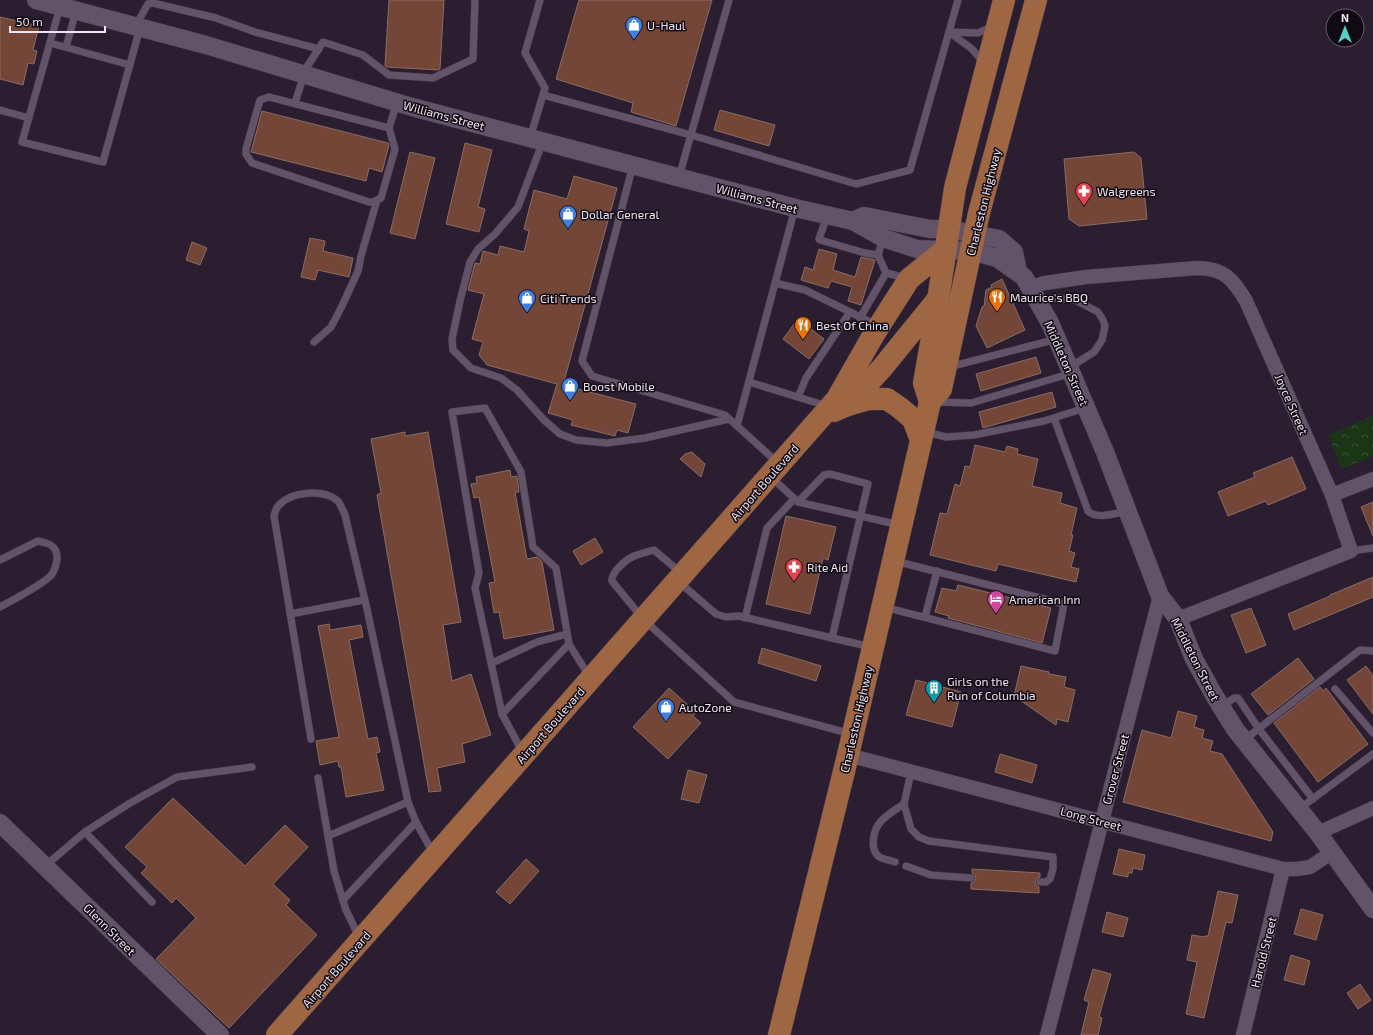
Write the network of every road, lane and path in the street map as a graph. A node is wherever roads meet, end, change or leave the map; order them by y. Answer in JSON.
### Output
{"nodes":[{"id":1,"x":36,"y":0,"type":"edge"},
{"id":2,"x":475,"y":0,"type":"edge"},
{"id":3,"x":540,"y":0,"type":"edge"},
{"id":4,"x":729,"y":0,"type":"edge"},
{"id":5,"x":958,"y":0,"type":"edge"},
{"id":6,"x":1004,"y":0,"type":"edge"},
{"id":7,"x":1036,"y":0,"type":"edge"},
{"id":8,"x":68,"y":9,"type":"junction"},
{"id":9,"x":998,"y":23,"type":"junction"},
{"id":10,"x":138,"y":28,"type":"junction"},
{"id":11,"x":949,"y":32,"type":"junction"},
{"id":12,"x":50,"y":43,"type":"junction"},
{"id":13,"x":66,"y":47,"type":"junction"},
{"id":14,"x":319,"y":49,"type":"junction"},
{"id":15,"x":130,"y":65,"type":"junction"},
{"id":16,"x":986,"y":67,"type":"junction"},
{"id":17,"x":303,"y":75,"type":"junction"},
{"id":18,"x":543,"y":95,"type":"junction"},
{"id":19,"x":397,"y":102,"type":"junction"},
{"id":20,"x":295,"y":103,"type":"junction"},
{"id":21,"x":0,"y":110,"type":"edge"},
{"id":22,"x":29,"y":118,"type":"junction"},
{"id":23,"x":389,"y":128,"type":"junction"},
{"id":24,"x":691,"y":135,"type":"junction"},
{"id":25,"x":537,"y":140,"type":"junction"},
{"id":26,"x":633,"y":165,"type":"junction"},
{"id":27,"x":679,"y":177,"type":"junction"},
{"id":28,"x":378,"y":200,"type":"junction"},
{"id":29,"x":795,"y":208,"type":"junction"},
{"id":30,"x":828,"y":215,"type":"junction"},
{"id":31,"x":854,"y":221,"type":"junction"},
{"id":32,"x":883,"y":238,"type":"junction"},
{"id":33,"x":939,"y":239,"type":"junction"},
{"id":34,"x":972,"y":243,"type":"junction"},
{"id":35,"x":878,"y":255,"type":"junction"},
{"id":36,"x":886,"y":273,"type":"junction"},
{"id":37,"x":909,"y":279,"type":"junction"},
{"id":38,"x":775,"y":283,"type":"junction"},
{"id":39,"x":1033,"y":294,"type":"junction"},
{"id":40,"x":938,"y":299,"type":"junction"},
{"id":41,"x":850,"y":312,"type":"junction"},
{"id":42,"x":860,"y":318,"type":"junction"},
{"id":43,"x":874,"y":334,"type":"junction"},
{"id":44,"x":1057,"y":339,"type":"junction"},
{"id":45,"x":314,"y":342,"type":"dead end"},
{"id":46,"x":945,"y":368,"type":"junction"},
{"id":47,"x":1071,"y":370,"type":"junction"},
{"id":48,"x":749,"y":382,"type":"junction"},
{"id":49,"x":798,"y":397,"type":"junction"},
{"id":50,"x":930,"y":402,"type":"junction"},
{"id":51,"x":1087,"y":407,"type":"junction"},
{"id":52,"x":833,"y":409,"type":"junction"},
{"id":53,"x":1054,"y":418,"type":"junction"},
{"id":54,"x":729,"y":419,"type":"junction"},
{"id":55,"x":737,"y":426,"type":"junction"},
{"id":56,"x":922,"y":436,"type":"junction"},
{"id":57,"x":774,"y":470,"type":"junction"},
{"id":58,"x":1373,"y":479,"type":"edge"},
{"id":59,"x":1332,"y":495,"type":"junction"},
{"id":60,"x":796,"y":501,"type":"junction"},
{"id":61,"x":1128,"y":510,"type":"junction"},
{"id":62,"x":861,"y":516,"type":"junction"},
{"id":63,"x":902,"y":525,"type":"junction"},
{"id":64,"x":1373,"y":548,"type":"edge"},
{"id":65,"x":1351,"y":551,"type":"junction"},
{"id":66,"x":0,"y":560,"type":"edge"},
{"id":67,"x":893,"y":560,"type":"junction"},
{"id":68,"x":937,"y":572,"type":"junction"},
{"id":69,"x":680,"y":577,"type":"junction"},
{"id":70,"x":1160,"y":596,"type":"junction"},
{"id":71,"x":364,"y":600,"type":"junction"},
{"id":72,"x":882,"y":606,"type":"junction"},
{"id":73,"x":0,"y":607,"type":"edge"},
{"id":74,"x":290,"y":614,"type":"junction"},
{"id":75,"x":925,"y":617,"type":"junction"},
{"id":76,"x":745,"y":618,"type":"junction"},
{"id":77,"x":643,"y":619,"type":"junction"},
{"id":78,"x":1178,"y":619,"type":"junction"},
{"id":79,"x":567,"y":634,"type":"junction"},
{"id":80,"x":832,"y":638,"type":"junction"},
{"id":81,"x":569,"y":644,"type":"junction"},
{"id":82,"x":873,"y":647,"type":"junction"},
{"id":83,"x":1373,"y":651,"type":"edge"},
{"id":84,"x":492,"y":663,"type":"junction"},
{"id":85,"x":590,"y":679,"type":"junction"},
{"id":86,"x":1335,"y":689,"type":"dead end"},
{"id":87,"x":1221,"y":707,"type":"junction"},
{"id":88,"x":502,"y":714,"type":"junction"},
{"id":89,"x":1259,"y":729,"type":"junction"},
{"id":90,"x":1373,"y":732,"type":"edge"},
{"id":91,"x":852,"y":734,"type":"junction"},
{"id":92,"x":311,"y":739,"type":"dead end"},
{"id":93,"x":1244,"y":740,"type":"junction"},
{"id":94,"x":1373,"y":754,"type":"edge"},
{"id":95,"x":524,"y":755,"type":"junction"},
{"id":96,"x":848,"y":755,"type":"junction"},
{"id":97,"x":252,"y":767,"type":"dead end"},
{"id":98,"x":911,"y":772,"type":"junction"},
{"id":99,"x":318,"y":778,"type":"dead end"},
{"id":100,"x":408,"y":802,"type":"junction"},
{"id":101,"x":904,"y":804,"type":"junction"},
{"id":102,"x":1306,"y":804,"type":"junction"},
{"id":103,"x":1373,"y":808,"type":"edge"},
{"id":104,"x":1101,"y":821,"type":"junction"},
{"id":105,"x":416,"y":822,"type":"junction"},
{"id":106,"x":0,"y":823,"type":"edge"},
{"id":107,"x":85,"y":832,"type":"junction"},
{"id":108,"x":1318,"y":834,"type":"junction"},
{"id":109,"x":328,"y":836,"type":"junction"},
{"id":110,"x":1331,"y":853,"type":"junction"},
{"id":111,"x":434,"y":856,"type":"junction"},
{"id":112,"x":895,"y":862,"type":"dead end"},
{"id":113,"x":45,"y":866,"type":"junction"},
{"id":114,"x":906,"y":866,"type":"dead end"},
{"id":115,"x":1283,"y":869,"type":"junction"},
{"id":116,"x":971,"y":878,"type":"dead end"},
{"id":117,"x":1040,"y":882,"type":"dead end"},
{"id":118,"x":343,"y":900,"type":"junction"},
{"id":119,"x":152,"y":902,"type":"dead end"},
{"id":120,"x":1373,"y":909,"type":"edge"},
{"id":121,"x":361,"y":941,"type":"junction"},
{"id":122,"x":220,"y":1035,"type":"edge"},
{"id":123,"x":278,"y":1035,"type":"edge"},
{"id":124,"x":779,"y":1035,"type":"edge"},
{"id":125,"x":1047,"y":1035,"type":"edge"},
{"id":126,"x":1243,"y":1035,"type":"edge"}],
"edges":[{"from":1,"to":8,"type":"street","name":"Williams Street"},
{"from":2,"to":14,"type":"lane"},
{"from":3,"to":18,"type":"lane"},
{"from":4,"to":24,"type":"lane"},
{"from":5,"to":11,"type":"lane"},
{"from":6,"to":9,"type":"main road","name":"Charleston Highway"},
{"from":7,"to":34,"type":"main road","name":"Charleston Highway"},
{"from":8,"to":10,"type":"street","name":"Williams Street"},
{"from":8,"to":12,"type":"lane"},
{"from":8,"to":13,"type":"lane"},
{"from":9,"to":11,"type":"lane"},
{"from":9,"to":16,"type":"main road","name":"Charleston Highway"},
{"from":10,"to":14,"type":"lane"},
{"from":10,"to":15,"type":"lane"},
{"from":10,"to":17,"type":"street","name":"Williams Street"},
{"from":11,"to":16,"type":"lane"},
{"from":11,"to":24,"type":"lane"},
{"from":12,"to":13,"type":"lane"},
{"from":12,"to":22,"type":"lane"},
{"from":13,"to":15,"type":"lane"},
{"from":14,"to":17,"type":"lane"},
{"from":15,"to":22,"type":"lane"},
{"from":16,"to":33,"type":"main road","name":"Charleston Highway"},
{"from":17,"to":19,"type":"street","name":"Williams Street"},
{"from":17,"to":20,"type":"lane"},
{"from":18,"to":24,"type":"lane"},
{"from":18,"to":25,"type":"lane"},
{"from":19,"to":23,"type":"lane"},
{"from":19,"to":25,"type":"street","name":"Williams Street"},
{"from":20,"to":23,"type":"lane"},
{"from":20,"to":28,"type":"lane"},
{"from":21,"to":22,"type":"lane"},
{"from":23,"to":28,"type":"lane"},
{"from":24,"to":27,"type":"lane"},
{"from":25,"to":26,"type":"street","name":"Williams Street"},
{"from":25,"to":54,"type":"lane"},
{"from":26,"to":27,"type":"street","name":"Williams Street"},
{"from":26,"to":54,"type":"lane"},
{"from":27,"to":29,"type":"street","name":"Williams Street"},
{"from":28,"to":45,"type":"lane"},
{"from":29,"to":30,"type":"street","name":"Williams Street"},
{"from":29,"to":38,"type":"lane"},
{"from":30,"to":31,"type":"street","name":"Williams Street"},
{"from":30,"to":35,"type":"lane"},
{"from":31,"to":32,"type":"street","name":"Williams Street"},
{"from":31,"to":33,"type":"street","name":"Williams Street"},
{"from":32,"to":33,"type":"street","name":"Williams Street"},
{"from":32,"to":35,"type":"lane"},
{"from":33,"to":34,"type":"street","name":"Middleton Street"},
{"from":33,"to":37,"type":"main road","name":"Airport Boulevard"},
{"from":33,"to":40,"type":"main road","name":"Charleston Highway"},
{"from":34,"to":39,"type":"street","name":"Middleton Street"},
{"from":34,"to":40,"type":"main road","name":"Airport Boulevard"},
{"from":34,"to":46,"type":"main road","name":"Charleston Highway"},
{"from":35,"to":36,"type":"lane"},
{"from":36,"to":37,"type":"lane"},
{"from":36,"to":42,"type":"lane"},
{"from":37,"to":43,"type":"main road","name":"Airport Boulevard"},
{"from":38,"to":41,"type":"lane"},
{"from":38,"to":48,"type":"lane"},
{"from":39,"to":44,"type":"street","name":"Middleton Street"},
{"from":39,"to":47,"type":"lane"},
{"from":39,"to":59,"type":"street","name":"Joyce Street"},
{"from":40,"to":50,"type":"main road","name":"Charleston Highway"},
{"from":40,"to":52,"type":"main road","name":"Airport Boulevard"},
{"from":41,"to":42,"type":"lane"},
{"from":41,"to":49,"type":"lane"},
{"from":42,"to":43,"type":"lane"},
{"from":43,"to":52,"type":"main road","name":"Airport Boulevard"},
{"from":44,"to":46,"type":"lane"},
{"from":44,"to":47,"type":"street","name":"Middleton Street"},
{"from":46,"to":50,"type":"main road","name":"Charleston Highway"},
{"from":47,"to":50,"type":"lane"},
{"from":47,"to":51,"type":"street","name":"Middleton Street"},
{"from":48,"to":49,"type":"lane"},
{"from":48,"to":55,"type":"lane"},
{"from":49,"to":52,"type":"lane"},
{"from":50,"to":56,"type":"main road","name":"Charleston Highway"},
{"from":51,"to":53,"type":"lane"},
{"from":51,"to":61,"type":"street","name":"Middleton Street"},
{"from":52,"to":56,"type":"main road"},
{"from":52,"to":57,"type":"main road","name":"Airport Boulevard"},
{"from":53,"to":56,"type":"lane"},
{"from":53,"to":61,"type":"lane"},
{"from":54,"to":55,"type":"lane"},
{"from":55,"to":57,"type":"lane"},
{"from":56,"to":63,"type":"main road","name":"Charleston Highway"},
{"from":57,"to":60,"type":"lane"},
{"from":57,"to":69,"type":"main road","name":"Airport Boulevard"},
{"from":58,"to":59,"type":"street"},
{"from":59,"to":65,"type":"street","name":"Joyce Street"},
{"from":60,"to":62,"type":"lane"},
{"from":60,"to":62,"type":"lane"},
{"from":60,"to":76,"type":"lane"},
{"from":61,"to":70,"type":"street","name":"Middleton Street"},
{"from":62,"to":63,"type":"lane"},
{"from":62,"to":80,"type":"lane"},
{"from":63,"to":67,"type":"main road","name":"Charleston Highway"},
{"from":64,"to":65,"type":"lane"},
{"from":65,"to":78,"type":"street"},
{"from":66,"to":73,"type":"lane"},
{"from":67,"to":68,"type":"lane"},
{"from":67,"to":72,"type":"main road","name":"Charleston Highway"},
{"from":68,"to":75,"type":"lane"},
{"from":68,"to":75,"type":"lane"},
{"from":69,"to":76,"type":"lane"},
{"from":69,"to":77,"type":"main road","name":"Airport Boulevard"},
{"from":69,"to":77,"type":"lane"},
{"from":70,"to":78,"type":"street","name":"Middleton Street"},
{"from":70,"to":104,"type":"street","name":"Grover Street"},
{"from":71,"to":74,"type":"lane"},
{"from":71,"to":74,"type":"lane"},
{"from":71,"to":100,"type":"lane"},
{"from":72,"to":75,"type":"lane"},
{"from":72,"to":82,"type":"main road","name":"Charleston Highway"},
{"from":74,"to":92,"type":"lane"},
{"from":76,"to":80,"type":"lane"},
{"from":77,"to":85,"type":"main road","name":"Airport Boulevard"},
{"from":77,"to":91,"type":"lane"},
{"from":78,"to":87,"type":"street","name":"Middleton Street"},
{"from":79,"to":81,"type":"lane"},
{"from":79,"to":84,"type":"lane"},
{"from":79,"to":84,"type":"lane"},
{"from":80,"to":82,"type":"lane"},
{"from":81,"to":85,"type":"lane"},
{"from":81,"to":88,"type":"lane"},
{"from":82,"to":91,"type":"main road","name":"Charleston Highway"},
{"from":83,"to":89,"type":"lane"},
{"from":84,"to":88,"type":"lane"},
{"from":85,"to":95,"type":"main road","name":"Airport Boulevard"},
{"from":86,"to":90,"type":"lane"},
{"from":87,"to":89,"type":"lane"},
{"from":87,"to":93,"type":"street","name":"Middleton Street"},
{"from":88,"to":95,"type":"lane"},
{"from":89,"to":93,"type":"lane"},
{"from":89,"to":102,"type":"lane"},
{"from":91,"to":96,"type":"main road","name":"Charleston Highway"},
{"from":93,"to":102,"type":"street","name":"Middleton Street"},
{"from":94,"to":102,"type":"lane"},
{"from":95,"to":111,"type":"main road","name":"Airport Boulevard"},
{"from":96,"to":98,"type":"street","name":"Long Street"},
{"from":96,"to":124,"type":"main road","name":"Charleston Highway"},
{"from":97,"to":107,"type":"lane"},
{"from":98,"to":101,"type":"lane"},
{"from":98,"to":104,"type":"street","name":"Long Street"},
{"from":99,"to":109,"type":"lane"},
{"from":100,"to":105,"type":"lane"},
{"from":100,"to":109,"type":"lane"},
{"from":101,"to":112,"type":"lane"},
{"from":101,"to":117,"type":"lane"},
{"from":102,"to":108,"type":"street","name":"Middleton Street"},
{"from":103,"to":108,"type":"street"},
{"from":104,"to":115,"type":"street","name":"Long Street"},
{"from":104,"to":125,"type":"street","name":"Grover Street"},
{"from":105,"to":111,"type":"lane"},
{"from":105,"to":118,"type":"lane"},
{"from":106,"to":113,"type":"street","name":"Glenn Street"},
{"from":107,"to":113,"type":"lane"},
{"from":107,"to":119,"type":"lane"},
{"from":108,"to":110,"type":"street","name":"Middleton Street"},
{"from":109,"to":118,"type":"lane"},
{"from":110,"to":115,"type":"street","name":"Long Street"},
{"from":110,"to":120,"type":"street","name":"Middleton Street"},
{"from":111,"to":121,"type":"main road","name":"Airport Boulevard"},
{"from":113,"to":122,"type":"street","name":"Glenn Street"},
{"from":114,"to":116,"type":"lane"},
{"from":115,"to":126,"type":"street","name":"Harold Street"},
{"from":118,"to":121,"type":"lane"},
{"from":121,"to":123,"type":"main road","name":"Airport Boulevard"}]}
